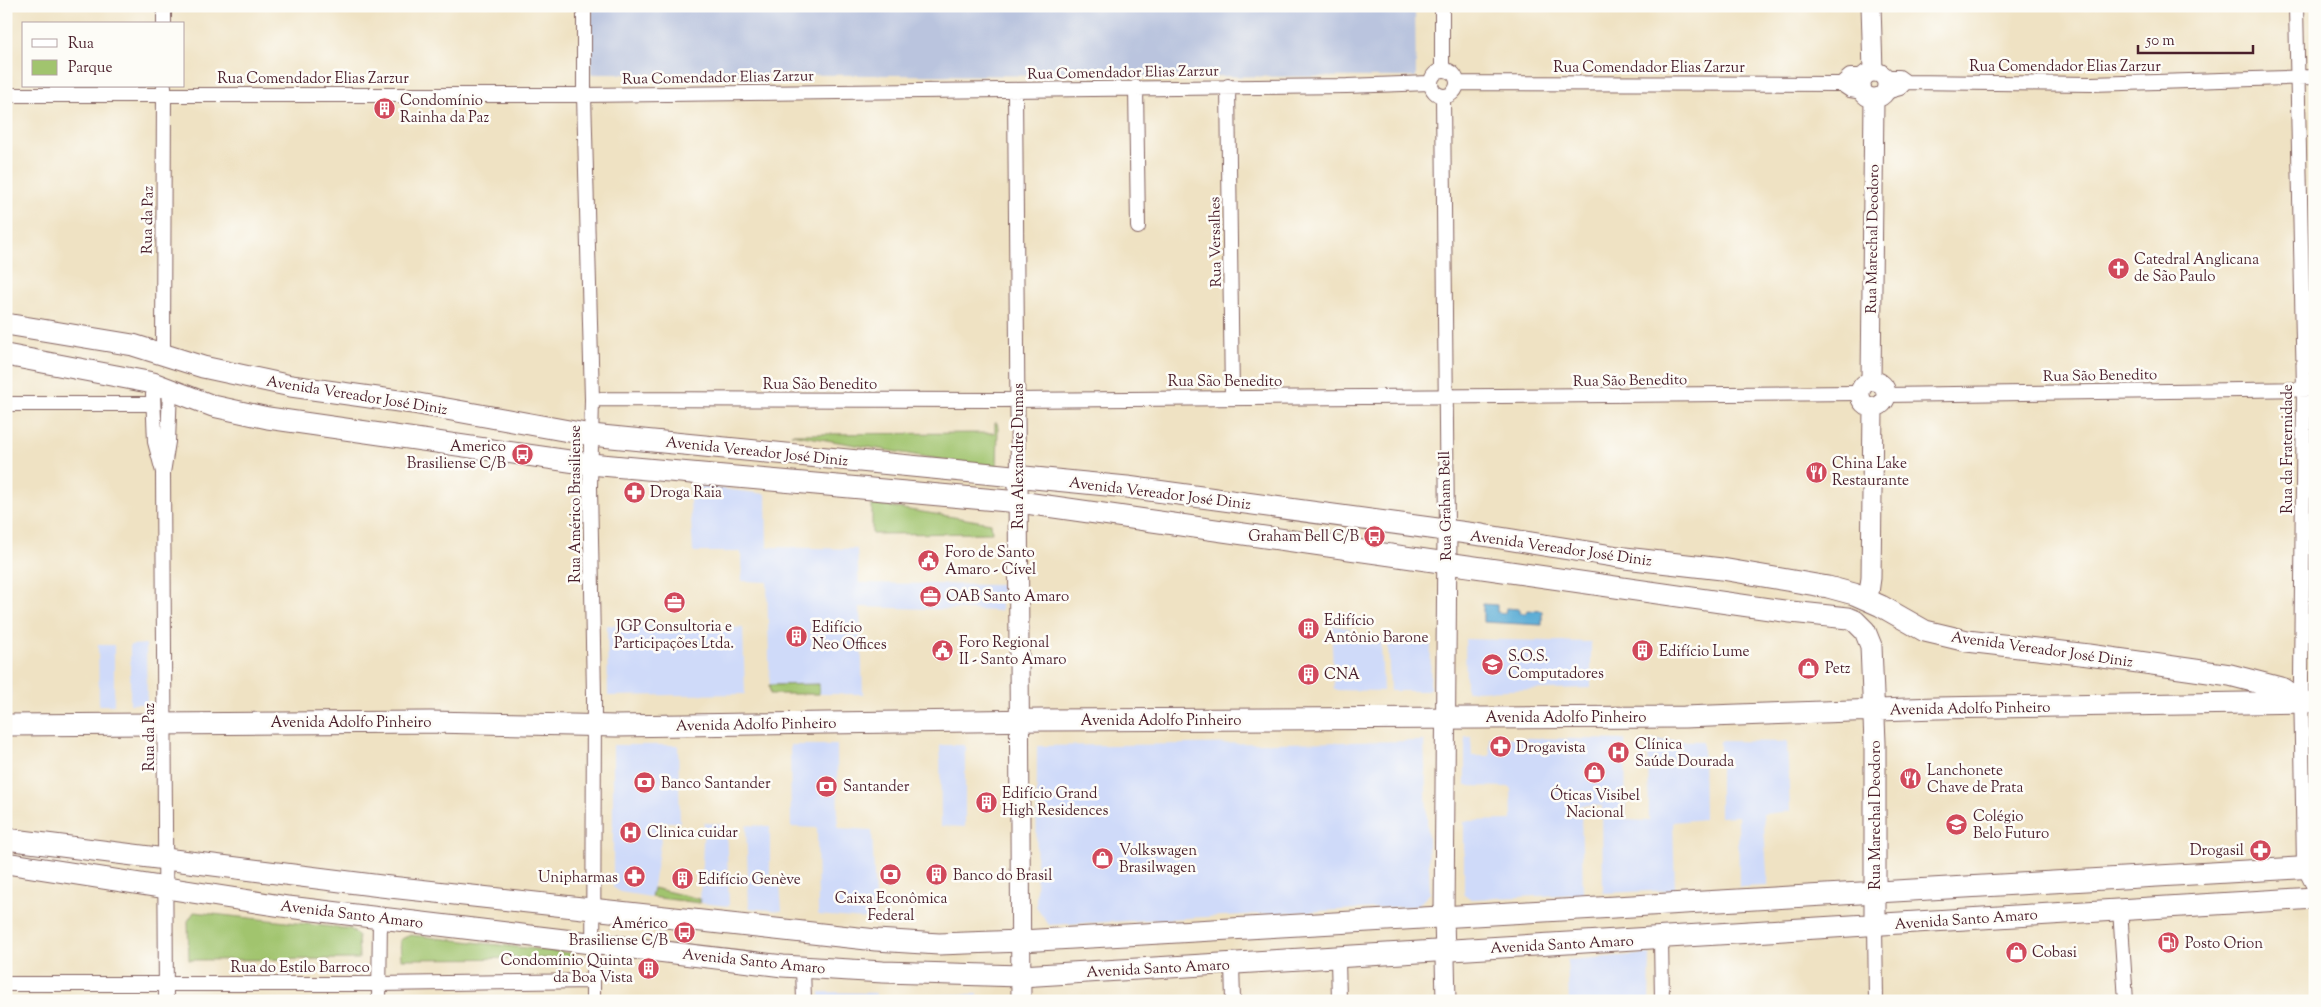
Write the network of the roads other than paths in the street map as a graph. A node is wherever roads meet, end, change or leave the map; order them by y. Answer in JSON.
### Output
{"nodes":[{"id":1,"x":164,"y":6,"type":"edge"},
{"id":2,"x":584,"y":6,"type":"edge"},
{"id":3,"x":1442,"y":6,"type":"edge"},
{"id":4,"x":1871,"y":6,"type":"edge"},
{"id":5,"x":2296,"y":6,"type":"edge"},
{"id":6,"x":164,"y":22,"type":"edge"},
{"id":7,"x":1442,"y":69,"type":"junction"},
{"id":8,"x":2297,"y":76,"type":"junction"},
{"id":9,"x":2315,"y":77,"type":"edge"},
{"id":10,"x":1430,"y":83,"type":"junction"},
{"id":11,"x":1457,"y":83,"type":"junction"},
{"id":12,"x":1874,"y":84,"type":"junction"},
{"id":13,"x":1228,"y":86,"type":"junction"},
{"id":14,"x":1136,"y":87,"type":"junction"},
{"id":15,"x":164,"y":90,"type":"edge"},
{"id":16,"x":1015,"y":90,"type":"junction"},
{"id":17,"x":6,"y":95,"type":"edge"},
{"id":18,"x":584,"y":95,"type":"junction"},
{"id":19,"x":1443,"y":96,"type":"junction"},
{"id":20,"x":1138,"y":227,"type":"dead end"},
{"id":21,"x":6,"y":324,"type":"edge"},
{"id":22,"x":163,"y":354,"type":"junction"},
{"id":23,"x":6,"y":355,"type":"edge"},
{"id":24,"x":1865,"y":387,"type":"junction"},
{"id":25,"x":2309,"y":389,"type":"edge"},
{"id":26,"x":159,"y":392,"type":"junction"},
{"id":27,"x":1886,"y":395,"type":"junction"},
{"id":28,"x":1232,"y":397,"type":"junction"},
{"id":29,"x":1444,"y":398,"type":"junction"},
{"id":30,"x":592,"y":399,"type":"junction"},
{"id":31,"x":1018,"y":400,"type":"junction"},
{"id":32,"x":6,"y":404,"type":"edge"},
{"id":33,"x":1873,"y":408,"type":"junction"},
{"id":34,"x":591,"y":435,"type":"junction"},
{"id":35,"x":590,"y":464,"type":"junction"},
{"id":36,"x":163,"y":472,"type":"junction"},
{"id":37,"x":1018,"y":477,"type":"junction"},
{"id":38,"x":1018,"y":502,"type":"junction"},
{"id":39,"x":1447,"y":532,"type":"junction"},
{"id":40,"x":1446,"y":563,"type":"junction"},
{"id":41,"x":1868,"y":600,"type":"junction"},
{"id":42,"x":1865,"y":631,"type":"joint"},
{"id":43,"x":2308,"y":702,"type":"edge"},
{"id":44,"x":1874,"y":710,"type":"junction"},
{"id":45,"x":1447,"y":718,"type":"junction"},
{"id":46,"x":1020,"y":721,"type":"junction"},
{"id":47,"x":166,"y":723,"type":"junction"},
{"id":48,"x":6,"y":725,"type":"edge"},
{"id":49,"x":594,"y":725,"type":"junction"},
{"id":50,"x":6,"y":838,"type":"edge"},
{"id":51,"x":165,"y":860,"type":"junction"},
{"id":52,"x":6,"y":863,"type":"edge"},
{"id":53,"x":2309,"y":867,"type":"edge"},
{"id":54,"x":381,"y":886,"type":"junction"},
{"id":55,"x":2315,"y":889,"type":"edge"},
{"id":56,"x":166,"y":890,"type":"junction"},
{"id":57,"x":1875,"y":892,"type":"junction"},
{"id":58,"x":2315,"y":898,"type":"edge"},
{"id":59,"x":2120,"y":908,"type":"junction"},
{"id":60,"x":593,"y":910,"type":"junction"},
{"id":61,"x":1444,"y":916,"type":"junction"},
{"id":62,"x":380,"y":917,"type":"junction"},
{"id":63,"x":1875,"y":925,"type":"junction"},
{"id":64,"x":1661,"y":939,"type":"junction"},
{"id":65,"x":1021,"y":941,"type":"junction"},
{"id":66,"x":593,"y":944,"type":"junction"},
{"id":67,"x":1444,"y":951,"type":"junction"},
{"id":68,"x":1338,"y":959,"type":"junction"},
{"id":69,"x":1232,"y":963,"type":"junction"},
{"id":70,"x":803,"y":967,"type":"junction"},
{"id":71,"x":1021,"y":976,"type":"junction"},
{"id":72,"x":593,"y":981,"type":"junction"},
{"id":73,"x":166,"y":983,"type":"junction"},
{"id":74,"x":6,"y":984,"type":"edge"},
{"id":75,"x":380,"y":984,"type":"junction"},
{"id":76,"x":166,"y":1001,"type":"edge"},
{"id":77,"x":380,"y":1001,"type":"edge"},
{"id":78,"x":593,"y":1001,"type":"edge"},
{"id":79,"x":804,"y":1001,"type":"edge"},
{"id":80,"x":1021,"y":1001,"type":"edge"},
{"id":81,"x":1233,"y":1001,"type":"edge"},
{"id":82,"x":1339,"y":1001,"type":"edge"},
{"id":83,"x":1446,"y":1001,"type":"edge"},
{"id":84,"x":1662,"y":1001,"type":"edge"},
{"id":85,"x":1876,"y":1001,"type":"edge"},
{"id":86,"x":2126,"y":1001,"type":"edge"}],
"edges":[{"from":1,"to":6,"type":"street"},
{"from":2,"to":18,"type":"street","name":"Rua Américo Brasiliense"},
{"from":3,"to":7,"type":"street"},
{"from":4,"to":12,"type":"street","name":"Rua Marechal Deodoro"},
{"from":5,"to":8,"type":"street","name":"Rua da Fraternidade"},
{"from":7,"to":10,"type":"street"},
{"from":7,"to":11,"type":"street"},
{"from":8,"to":9,"type":"street","name":"Rua Comendador Elias Zarzur"},
{"from":8,"to":12,"type":"street","name":"Rua Comendador Elias Zarzur"},
{"from":8,"to":25,"type":"street","name":"Rua da Fraternidade"},
{"from":10,"to":13,"type":"street","name":"Rua Comendador Elias Zarzur"},
{"from":10,"to":19,"type":"street"},
{"from":11,"to":12,"type":"street","name":"Rua Comendador Elias Zarzur"},
{"from":11,"to":19,"type":"street"},
{"from":12,"to":24,"type":"street","name":"Rua Marechal Deodoro"},
{"from":13,"to":14,"type":"street","name":"Rua Comendador Elias Zarzur"},
{"from":13,"to":28,"type":"street","name":"Rua Versalhes"},
{"from":14,"to":16,"type":"street","name":"Rua Comendador Elias Zarzur"},
{"from":14,"to":20,"type":"street"},
{"from":15,"to":17,"type":"street","name":"Rua Comendador Elias Zarzur"},
{"from":15,"to":18,"type":"street","name":"Rua Comendador Elias Zarzur"},
{"from":15,"to":22,"type":"street","name":"Rua da Paz"},
{"from":16,"to":18,"type":"street","name":"Rua Comendador Elias Zarzur"},
{"from":16,"to":31,"type":"street","name":"Rua Alexandre Dumas"},
{"from":18,"to":30,"type":"street","name":"Rua Américo Brasiliense"},
{"from":19,"to":29,"type":"street","name":"Rua Graham Bell"},
{"from":21,"to":22,"type":"main road","name":"Avenida Vereador José Diniz"},
{"from":22,"to":34,"type":"main road","name":"Avenida Vereador José Diniz"},
{"from":23,"to":26,"type":"main road","name":"Avenida Vereador José Diniz"},
{"from":24,"to":27,"type":"street"},
{"from":24,"to":29,"type":"street","name":"Rua São Benedito"},
{"from":24,"to":33,"type":"street"},
{"from":25,"to":27,"type":"street","name":"Rua São Benedito"},
{"from":25,"to":43,"type":"street","name":"Rua da Fraternidade"},
{"from":26,"to":32,"type":"street"},
{"from":26,"to":35,"type":"main road","name":"Avenida Vereador José Diniz"},
{"from":26,"to":36,"type":"street","name":"Rua da Paz"},
{"from":26,"to":36,"type":"street","name":"Rua da Paz"},
{"from":27,"to":33,"type":"street"},
{"from":28,"to":29,"type":"street","name":"Rua São Benedito"},
{"from":28,"to":31,"type":"street","name":"Rua São Benedito"},
{"from":29,"to":39,"type":"street","name":"Rua Graham Bell"},
{"from":30,"to":31,"type":"street","name":"Rua São Benedito"},
{"from":30,"to":34,"type":"street","name":"Rua Américo Brasiliense"},
{"from":31,"to":37,"type":"street","name":"Rua Alexandre Dumas"},
{"from":33,"to":41,"type":"street"},
{"from":34,"to":35,"type":"street","name":"Rua Américo Brasiliense"},
{"from":34,"to":37,"type":"main road","name":"Avenida Vereador José Diniz"},
{"from":35,"to":38,"type":"main road","name":"Avenida Vereador José Diniz"},
{"from":35,"to":49,"type":"street","name":"Rua Américo Brasiliense"},
{"from":36,"to":47,"type":"street","name":"Rua da Paz"},
{"from":37,"to":38,"type":"street","name":"Rua Alexandre Dumas"},
{"from":37,"to":39,"type":"main road","name":"Avenida Vereador José Diniz"},
{"from":38,"to":40,"type":"main road","name":"Avenida Vereador José Diniz"},
{"from":38,"to":46,"type":"street","name":"Rua Alexandre Dumas"},
{"from":39,"to":40,"type":"street","name":"Rua Graham Bell"},
{"from":39,"to":41,"type":"main road","name":"Avenida Vereador José Diniz"},
{"from":40,"to":42,"type":"main road","name":"Avenida Vereador José Diniz"},
{"from":40,"to":45,"type":"street","name":"Rua Graham Bell"},
{"from":41,"to":43,"type":"main road","name":"Avenida Vereador José Diniz"},
{"from":42,"to":44,"type":"main road","name":"Rua Marechal Deodoro"},
{"from":43,"to":44,"type":"main road","name":"Avenida Adolfo Pinheiro"},
{"from":43,"to":53,"type":"street","name":"Rua da Fraternidade"},
{"from":44,"to":45,"type":"main road","name":"Avenida Adolfo Pinheiro"},
{"from":44,"to":57,"type":"main road","name":"Rua Marechal Deodoro"},
{"from":45,"to":46,"type":"main road","name":"Avenida Adolfo Pinheiro"},
{"from":45,"to":61,"type":"street","name":"Rua Graham Bell"},
{"from":46,"to":49,"type":"main road","name":"Avenida Adolfo Pinheiro"},
{"from":46,"to":65,"type":"street","name":"Rua Alexandre Dumas"},
{"from":47,"to":48,"type":"main road","name":"Avenida Adolfo Pinheiro"},
{"from":47,"to":49,"type":"main road","name":"Avenida Adolfo Pinheiro"},
{"from":47,"to":51,"type":"street","name":"Rua da Paz"},
{"from":49,"to":60,"type":"street","name":"Rua Américo Brasiliense"},
{"from":50,"to":51,"type":"main road","name":"Avenida Santo Amaro"},
{"from":51,"to":54,"type":"main road","name":"Avenida Santo Amaro"},
{"from":51,"to":56,"type":"street","name":"Rua da Paz"},
{"from":52,"to":56,"type":"main road","name":"Avenida Santo Amaro"},
{"from":53,"to":55,"type":"street","name":"Rua da Fraternidade"},
{"from":53,"to":57,"type":"main road","name":"Avenida Santo Amaro"},
{"from":54,"to":60,"type":"main road","name":"Avenida Santo Amaro"},
{"from":54,"to":62,"type":"main road"},
{"from":56,"to":62,"type":"main road","name":"Avenida Santo Amaro"},
{"from":56,"to":73,"type":"street","name":"Rua da Paz"},
{"from":57,"to":61,"type":"main road","name":"Avenida Santo Amaro"},
{"from":57,"to":63,"type":"main road","name":"Rua Marechal Deodoro"},
{"from":58,"to":59,"type":"main road","name":"Avenida Santo Amaro"},
{"from":59,"to":63,"type":"main road","name":"Avenida Santo Amaro"},
{"from":59,"to":86,"type":"street"},
{"from":60,"to":65,"type":"main road","name":"Avenida Santo Amaro"},
{"from":60,"to":66,"type":"street","name":"Rua Américo Brasiliense"},
{"from":61,"to":65,"type":"main road","name":"Avenida Santo Amaro"},
{"from":61,"to":67,"type":"street","name":"Rua Graham Bell"},
{"from":62,"to":66,"type":"main road","name":"Avenida Santo Amaro"},
{"from":62,"to":75,"type":"street"},
{"from":63,"to":64,"type":"main road","name":"Avenida Santo Amaro"},
{"from":63,"to":85,"type":"street","name":"Rua Marechal Deodoro"},
{"from":64,"to":67,"type":"main road","name":"Avenida Santo Amaro"},
{"from":64,"to":84,"type":"street"},
{"from":65,"to":71,"type":"street","name":"Rua Alexandre Dumas"},
{"from":66,"to":70,"type":"main road","name":"Avenida Santo Amaro"},
{"from":66,"to":72,"type":"street","name":"Rua Américo Brasiliense"},
{"from":67,"to":68,"type":"main road","name":"Avenida Santo Amaro"},
{"from":67,"to":83,"type":"street","name":"Rua Graham Bell"},
{"from":68,"to":69,"type":"main road","name":"Avenida Santo Amaro"},
{"from":68,"to":82,"type":"street"},
{"from":69,"to":71,"type":"main road","name":"Avenida Santo Amaro"},
{"from":69,"to":81,"type":"street"},
{"from":70,"to":71,"type":"main road","name":"Avenida Santo Amaro"},
{"from":70,"to":79,"type":"street"},
{"from":71,"to":80,"type":"street","name":"Rua Alexandre Dumas"},
{"from":72,"to":75,"type":"street","name":"Rua do Estilo Barroco"},
{"from":72,"to":78,"type":"street","name":"Rua Américo Brasiliense"},
{"from":73,"to":74,"type":"street","name":"Rua do Estilo Barroco"},
{"from":73,"to":75,"type":"street","name":"Rua do Estilo Barroco"},
{"from":73,"to":76,"type":"street","name":"Rua da Paz"},
{"from":75,"to":77,"type":"street"}]}
